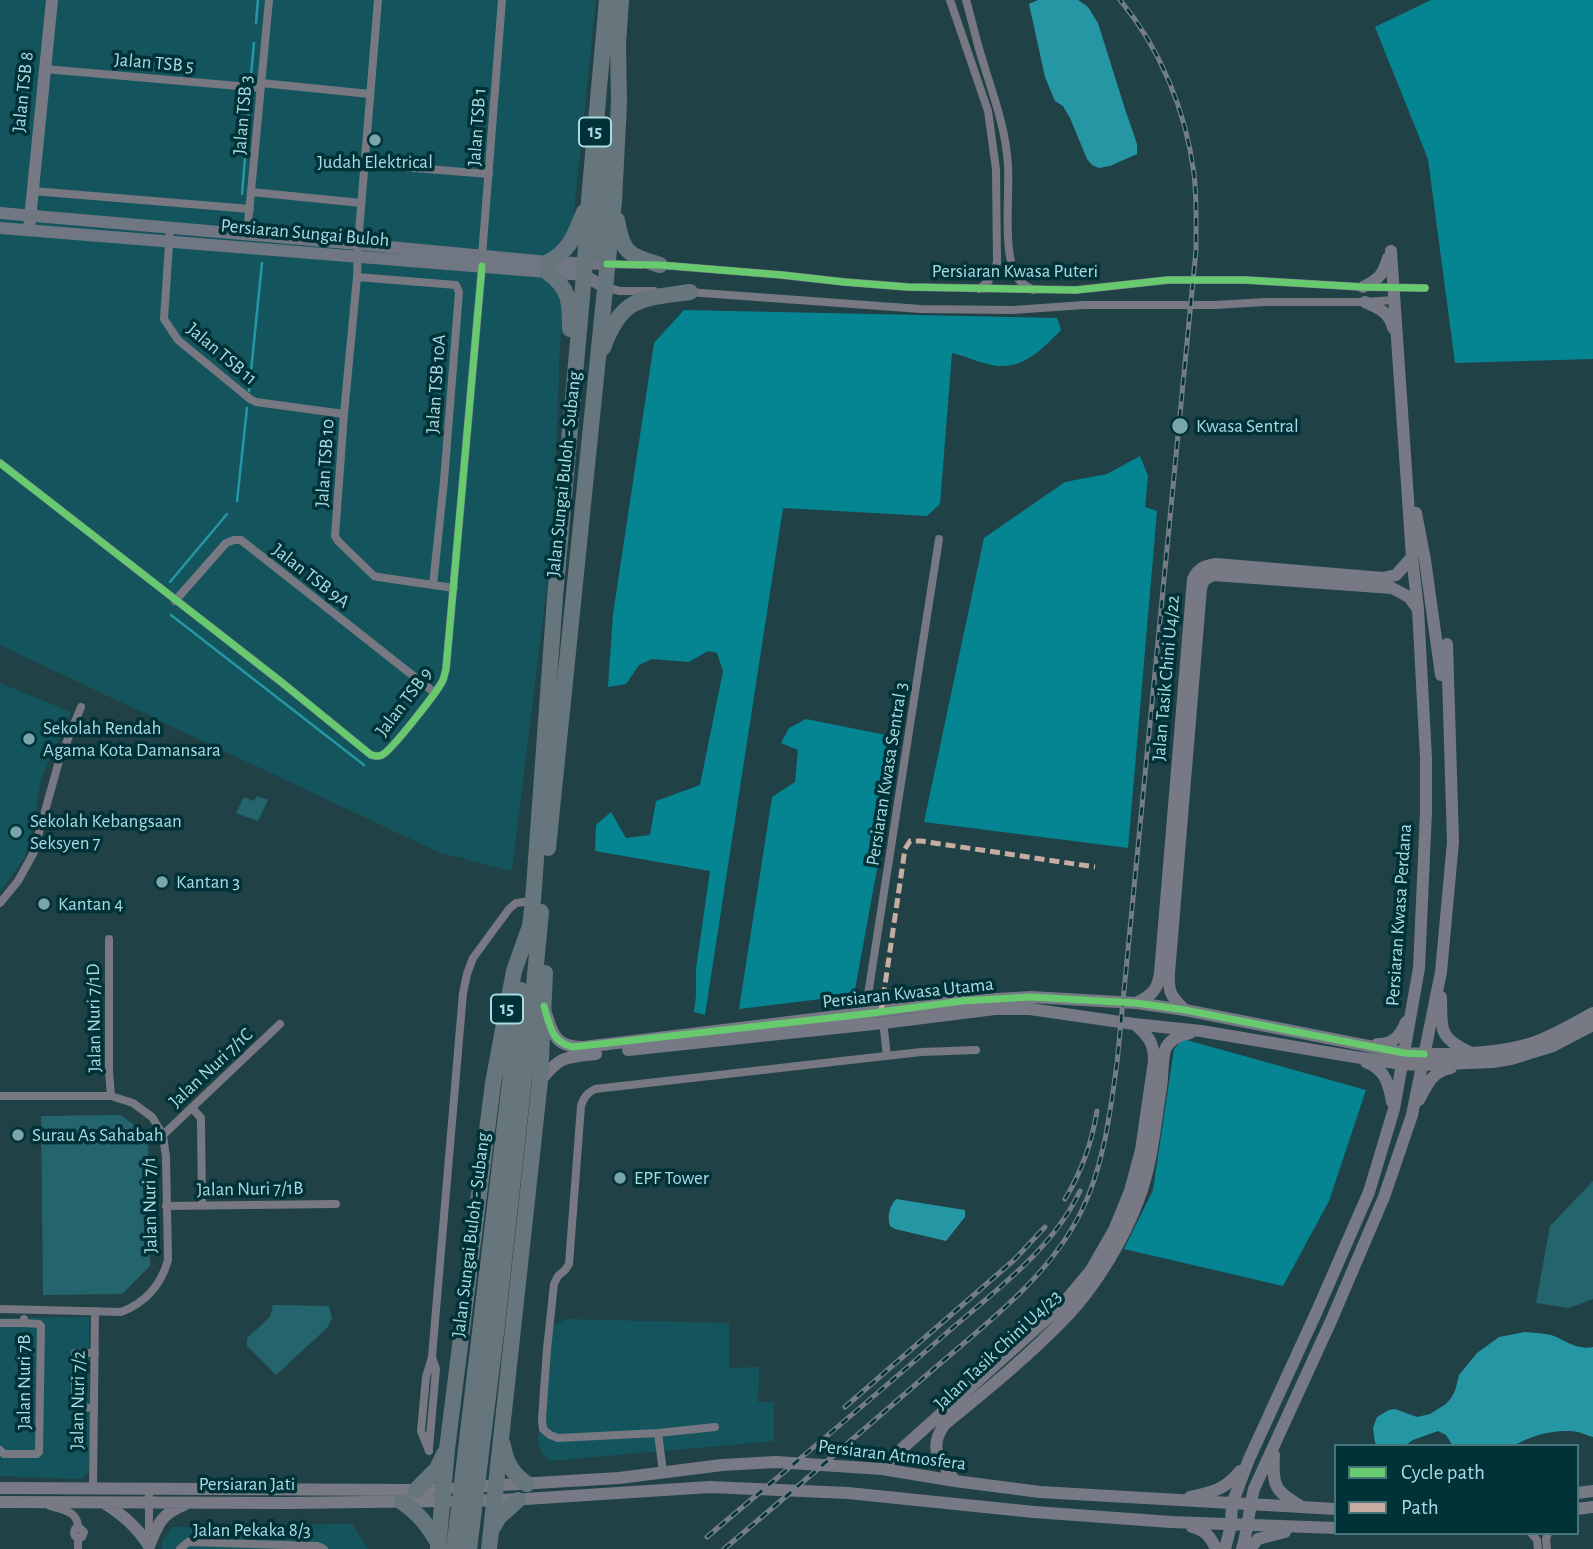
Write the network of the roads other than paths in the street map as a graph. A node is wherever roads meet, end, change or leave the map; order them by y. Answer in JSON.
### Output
{"nodes":[{"id":1,"x":52,"y":0,"type":"edge"},
{"id":2,"x":269,"y":0,"type":"edge"},
{"id":3,"x":378,"y":0,"type":"edge"},
{"id":4,"x":502,"y":0,"type":"edge"},
{"id":5,"x":607,"y":0,"type":"edge"},
{"id":6,"x":621,"y":0,"type":"edge"},
{"id":7,"x":950,"y":0,"type":"edge"},
{"id":8,"x":966,"y":0,"type":"edge"},
{"id":9,"x":618,"y":44,"type":"junction"},
{"id":10,"x":45,"y":69,"type":"junction"},
{"id":11,"x":261,"y":86,"type":"junction"},
{"id":12,"x":370,"y":94,"type":"junction"},
{"id":13,"x":365,"y":164,"type":"junction"},
{"id":14,"x":489,"y":174,"type":"junction"},
{"id":15,"x":33,"y":191,"type":"junction"},
{"id":16,"x":251,"y":192,"type":"junction"},
{"id":17,"x":589,"y":199,"type":"junction"},
{"id":18,"x":614,"y":201,"type":"junction"},
{"id":19,"x":361,"y":203,"type":"junction"},
{"id":20,"x":250,"y":209,"type":"junction"},
{"id":21,"x":0,"y":213,"type":"edge"},
{"id":22,"x":30,"y":215,"type":"junction"},
{"id":23,"x":0,"y":228,"type":"edge"},
{"id":24,"x":29,"y":229,"type":"junction"},
{"id":25,"x":247,"y":234,"type":"junction"},
{"id":26,"x":169,"y":235,"type":"junction"},
{"id":27,"x":358,"y":250,"type":"junction"},
{"id":28,"x":482,"y":261,"type":"junction"},
{"id":29,"x":660,"y":265,"type":"junction"},
{"id":30,"x":547,"y":267,"type":"junction"},
{"id":31,"x":595,"y":273,"type":"junction"},
{"id":32,"x":357,"y":277,"type":"junction"},
{"id":33,"x":1363,"y":287,"type":"junction"},
{"id":34,"x":1425,"y":288,"type":"dead end"},
{"id":35,"x":979,"y":289,"type":"junction"},
{"id":36,"x":1034,"y":290,"type":"junction"},
{"id":37,"x":690,"y":292,"type":"junction"},
{"id":38,"x":1394,"y":294,"type":"junction"},
{"id":39,"x":1365,"y":302,"type":"junction"},
{"id":40,"x":1398,"y":352,"type":"junction"},
{"id":41,"x":596,"y":372,"type":"junction"},
{"id":42,"x":344,"y":414,"type":"junction"},
{"id":43,"x":569,"y":443,"type":"junction"},
{"id":44,"x":1406,"y":461,"type":"junction"},
{"id":45,"x":0,"y":463,"type":"edge"},
{"id":46,"x":939,"y":539,"type":"dead end"},
{"id":47,"x":1412,"y":557,"type":"junction"},
{"id":48,"x":1200,"y":575,"type":"junction"},
{"id":49,"x":433,"y":585,"type":"junction"},
{"id":50,"x":454,"y":588,"type":"junction"},
{"id":51,"x":175,"y":601,"type":"junction"},
{"id":52,"x":1418,"y":608,"type":"junction"},
{"id":53,"x":1447,"y":644,"type":"dead end"},
{"id":54,"x":550,"y":666,"type":"junction"},
{"id":55,"x":435,"y":693,"type":"junction"},
{"id":56,"x":81,"y":707,"type":"dead end"},
{"id":57,"x":1449,"y":708,"type":"junction"},
{"id":58,"x":533,"y":901,"type":"junction"},
{"id":59,"x":0,"y":903,"type":"edge"},
{"id":60,"x":530,"y":926,"type":"junction"},
{"id":61,"x":109,"y":939,"type":"dead end"},
{"id":62,"x":1441,"y":972,"type":"junction"},
{"id":63,"x":533,"y":997,"type":"junction"},
{"id":64,"x":1136,"y":1003,"type":"junction"},
{"id":65,"x":1412,"y":1009,"type":"junction"},
{"id":66,"x":1185,"y":1010,"type":"junction"},
{"id":67,"x":1593,"y":1013,"type":"edge"},
{"id":68,"x":865,"y":1014,"type":"junction"},
{"id":69,"x":882,"y":1017,"type":"junction"},
{"id":70,"x":280,"y":1024,"type":"dead end"},
{"id":71,"x":1134,"y":1024,"type":"junction"},
{"id":72,"x":1593,"y":1025,"type":"edge"},
{"id":73,"x":1201,"y":1031,"type":"junction"},
{"id":74,"x":1359,"y":1044,"type":"junction"},
{"id":75,"x":976,"y":1050,"type":"dead end"},
{"id":76,"x":1468,"y":1052,"type":"junction"},
{"id":77,"x":887,"y":1056,"type":"junction"},
{"id":78,"x":1355,"y":1057,"type":"junction"},
{"id":79,"x":1403,"y":1058,"type":"junction"},
{"id":80,"x":1423,"y":1059,"type":"junction"},
{"id":81,"x":1493,"y":1062,"type":"junction"},
{"id":82,"x":540,"y":1081,"type":"junction"},
{"id":83,"x":0,"y":1096,"type":"edge"},
{"id":84,"x":111,"y":1096,"type":"junction"},
{"id":85,"x":192,"y":1108,"type":"junction"},
{"id":86,"x":1394,"y":1110,"type":"junction"},
{"id":87,"x":1412,"y":1115,"type":"junction"},
{"id":88,"x":163,"y":1135,"type":"junction"},
{"id":89,"x":336,"y":1204,"type":"dead end"},
{"id":90,"x":166,"y":1206,"type":"junction"},
{"id":91,"x":202,"y":1206,"type":"junction"},
{"id":92,"x":0,"y":1310,"type":"edge"},
{"id":93,"x":25,"y":1310,"type":"junction"},
{"id":94,"x":95,"y":1311,"type":"junction"},
{"id":95,"x":0,"y":1323,"type":"edge"},
{"id":96,"x":24,"y":1324,"type":"junction"},
{"id":97,"x":95,"y":1353,"type":"junction"},
{"id":98,"x":432,"y":1357,"type":"junction"},
{"id":99,"x":94,"y":1408,"type":"junction"},
{"id":100,"x":715,"y":1427,"type":"dead end"},
{"id":101,"x":449,"y":1431,"type":"junction"},
{"id":102,"x":501,"y":1432,"type":"junction"},
{"id":103,"x":658,"y":1433,"type":"junction"},
{"id":104,"x":1275,"y":1444,"type":"junction"},
{"id":105,"x":447,"y":1449,"type":"junction"},
{"id":106,"x":0,"y":1450,"type":"edge"},
{"id":107,"x":498,"y":1454,"type":"junction"},
{"id":108,"x":1249,"y":1459,"type":"junction"},
{"id":109,"x":882,"y":1469,"type":"junction"},
{"id":110,"x":663,"y":1472,"type":"junction"},
{"id":111,"x":955,"y":1482,"type":"junction"},
{"id":112,"x":527,"y":1484,"type":"junction"},
{"id":113,"x":0,"y":1488,"type":"edge"},
{"id":114,"x":93,"y":1488,"type":"junction"},
{"id":115,"x":149,"y":1489,"type":"junction"},
{"id":116,"x":416,"y":1490,"type":"junction"},
{"id":117,"x":494,"y":1493,"type":"junction"},
{"id":118,"x":443,"y":1495,"type":"junction"},
{"id":119,"x":519,"y":1500,"type":"junction"},
{"id":120,"x":1172,"y":1500,"type":"junction"},
{"id":121,"x":0,"y":1502,"type":"edge"},
{"id":122,"x":37,"y":1502,"type":"junction"},
{"id":123,"x":103,"y":1502,"type":"junction"},
{"id":124,"x":191,"y":1502,"type":"junction"},
{"id":125,"x":402,"y":1502,"type":"junction"},
{"id":126,"x":149,"y":1503,"type":"junction"},
{"id":127,"x":1232,"y":1504,"type":"junction"},
{"id":128,"x":1250,"y":1505,"type":"junction"},
{"id":129,"x":1304,"y":1508,"type":"junction"},
{"id":130,"x":1334,"y":1509,"type":"edge"},
{"id":131,"x":1171,"y":1522,"type":"junction"},
{"id":132,"x":1231,"y":1525,"type":"junction"},
{"id":133,"x":1248,"y":1526,"type":"junction"},
{"id":134,"x":1303,"y":1528,"type":"junction"},
{"id":135,"x":1334,"y":1528,"type":"edge"},
{"id":136,"x":1540,"y":1539,"type":"edge"},
{"id":137,"x":490,"y":1542,"type":"edge"},
{"id":138,"x":149,"y":1547,"type":"edge"},
{"id":139,"x":269,"y":1547,"type":"edge"},
{"id":140,"x":443,"y":1547,"type":"edge"},
{"id":141,"x":78,"y":1549,"type":"edge"},
{"id":142,"x":180,"y":1549,"type":"edge"},
{"id":143,"x":324,"y":1549,"type":"edge"},
{"id":144,"x":469,"y":1549,"type":"edge"},
{"id":145,"x":1216,"y":1549,"type":"edge"},
{"id":146,"x":1225,"y":1549,"type":"edge"},
{"id":147,"x":1242,"y":1549,"type":"edge"},
{"id":148,"x":1250,"y":1549,"type":"edge"},
{"id":149,"x":1548,"y":1549,"type":"edge"}],
"edges":[{"from":1,"to":10,"type":"main road","name":"Jalan TSB 8"},
{"from":2,"to":11,"type":"street","name":"Jalan TSB 3"},
{"from":3,"to":12,"type":"street","name":"Jalan TSB 10"},
{"from":4,"to":14,"type":"street","name":"Jalan TSB 1"},
{"from":5,"to":17,"type":"highway","name":"Jalan Sungai Buloh - Subang","number":"15"},
{"from":6,"to":9,"type":"highway","name":"Jalan Sungai Buloh - Subang","number":"15"},
{"from":7,"to":35,"type":"street"},
{"from":8,"to":36,"type":"street"},
{"from":9,"to":18,"type":"highway","name":"Jalan Sungai Buloh - Subang","number":"15"},
{"from":9,"to":31,"type":"highway"},
{"from":10,"to":11,"type":"street","name":"Jalan TSB 5"},
{"from":10,"to":15,"type":"main road","name":"Jalan TSB 8"},
{"from":11,"to":12,"type":"street","name":"Jalan TSB 5"},
{"from":11,"to":16,"type":"street","name":"Jalan TSB 3"},
{"from":12,"to":13,"type":"street","name":"Jalan TSB 10"},
{"from":13,"to":14,"type":"street"},
{"from":13,"to":19,"type":"street","name":"Jalan TSB 10"},
{"from":14,"to":28,"type":"street","name":"Jalan TSB 1"},
{"from":15,"to":20,"type":"street"},
{"from":15,"to":22,"type":"main road","name":"Jalan TSB 8"},
{"from":16,"to":19,"type":"street"},
{"from":16,"to":20,"type":"street","name":"Jalan TSB 3"},
{"from":17,"to":30,"type":"highway"},
{"from":17,"to":31,"type":"highway","name":"Jalan Sungai Buloh - Subang","number":"15"},
{"from":18,"to":29,"type":"highway"},
{"from":18,"to":31,"type":"highway","name":"Jalan Sungai Buloh - Subang","number":"15"},
{"from":19,"to":27,"type":"street","name":"Jalan TSB 10"},
{"from":20,"to":25,"type":"street","name":"Jalan TSB 3"},
{"from":21,"to":22,"type":"main road","name":"Persiaran Sungai Buloh"},
{"from":22,"to":24,"type":"main road","name":"Jalan TSB 8"},
{"from":22,"to":26,"type":"main road","name":"Persiaran Sungai Buloh"},
{"from":23,"to":24,"type":"main road","name":"Persiaran Sungai Buloh"},
{"from":24,"to":26,"type":"main road","name":"Persiaran Sungai Buloh"},
{"from":25,"to":26,"type":"main road","name":"Persiaran Sungai Buloh"},
{"from":25,"to":27,"type":"main road","name":"Persiaran Sungai Buloh"},
{"from":26,"to":27,"type":"main road","name":"Persiaran Sungai Buloh"},
{"from":26,"to":42,"type":"street","name":"Jalan TSB 11"},
{"from":27,"to":28,"type":"main road","name":"Persiaran Sungai Buloh"},
{"from":27,"to":32,"type":"street","name":"Jalan TSB 10"},
{"from":28,"to":30,"type":"main road","name":"Persiaran Sungai Buloh"},
{"from":28,"to":50,"type":"street","name":"Jalan TSB 9"},
{"from":29,"to":31,"type":"street","name":"Persiaran Kwasa Puteri"},
{"from":29,"to":35,"type":"street","name":"Persiaran Kwasa Puteri"},
{"from":30,"to":31,"type":"main road","name":"Persiaran Sungai Buloh"},
{"from":30,"to":43,"type":"highway"},
{"from":31,"to":37,"type":"street","name":"Persiaran Kwasa Puteri"},
{"from":31,"to":41,"type":"highway","name":"Jalan Sungai Buloh - Subang","number":"15"},
{"from":31,"to":43,"type":"highway","name":"Jalan Sungai Buloh - Subang","number":"15"},
{"from":31,"to":54,"type":"highway"},
{"from":32,"to":42,"type":"street","name":"Jalan TSB 10"},
{"from":32,"to":49,"type":"street","name":"Jalan TSB 10A"},
{"from":33,"to":36,"type":"street","name":"Persiaran Kwasa Puteri"},
{"from":33,"to":38,"type":"street","name":"Persiaran Kwasa Puteri"},
{"from":33,"to":38,"type":"main road","name":"Persiaran Kwasa Perdana"},
{"from":34,"to":38,"type":"street","name":"Persiaran Kwasa Puteri"},
{"from":35,"to":36,"type":"street","name":"Persiaran Kwasa Puteri"},
{"from":37,"to":39,"type":"street","name":"Persiaran Kwasa Puteri"},
{"from":37,"to":41,"type":"highway"},
{"from":38,"to":39,"type":"street","name":"Persiaran Kwasa Puteri"},
{"from":38,"to":40,"type":"main road","name":"Persiaran Kwasa Perdana"},
{"from":39,"to":40,"type":"main road"},
{"from":40,"to":44,"type":"main road","name":"Persiaran Kwasa Perdana"},
{"from":41,"to":63,"type":"highway","name":"Jalan Sungai Buloh - Subang","number":"15"},
{"from":42,"to":49,"type":"street","name":"Jalan TSB 10"},
{"from":43,"to":54,"type":"highway","name":"Jalan Sungai Buloh - Subang","number":"15"},
{"from":44,"to":47,"type":"main road","name":"Persiaran Kwasa Perdana"},
{"from":44,"to":57,"type":"main road"},
{"from":45,"to":51,"type":"street","name":"Jalan TSB 9"},
{"from":46,"to":68,"type":"street","name":"Persiaran Kwasa Sentral 3"},
{"from":47,"to":48,"type":"main road","name":"Jalan Tasik Chini U4/22"},
{"from":47,"to":52,"type":"main road","name":"Persiaran Kwasa Perdana"},
{"from":48,"to":52,"type":"main road","name":"Jalan Tasik Chini U4/22"},
{"from":48,"to":64,"type":"main road","name":"Jalan Tasik Chini U4/22"},
{"from":48,"to":66,"type":"main road","name":"Jalan Tasik Chini U4/22"},
{"from":49,"to":50,"type":"street","name":"Jalan TSB 10"},
{"from":50,"to":55,"type":"street","name":"Jalan TSB 9"},
{"from":51,"to":55,"type":"street","name":"Jalan TSB 9A"},
{"from":51,"to":55,"type":"street","name":"Jalan TSB 9"},
{"from":52,"to":65,"type":"main road","name":"Persiaran Kwasa Perdana"},
{"from":53,"to":57,"type":"main road"},
{"from":54,"to":58,"type":"highway","name":"Jalan Sungai Buloh - Subang","number":"15"},
{"from":56,"to":59,"type":"street"},
{"from":57,"to":62,"type":"main road"},
{"from":58,"to":60,"type":"highway","name":"Jalan Sungai Buloh - Subang","number":"15"},
{"from":58,"to":98,"type":"street"},
{"from":60,"to":63,"type":"highway","name":"Jalan Sungai Buloh - Subang"},
{"from":60,"to":101,"type":"highway","name":"Jalan Sungai Buloh - Subang","number":"15"},
{"from":61,"to":84,"type":"street","name":"Jalan Nuri 7/1D"},
{"from":62,"to":76,"type":"main road"},
{"from":62,"to":80,"type":"main road"},
{"from":63,"to":68,"type":"main road","name":"Persiaran Kwasa Utama"},
{"from":63,"to":82,"type":"highway","name":"Jalan Sungai Buloh - Subang","number":"15"},
{"from":63,"to":140,"type":"highway","name":"Jalan Sungai Buloh - Subang","bridge":true},
{"from":63,"to":144,"type":"highway","name":"Jalan Sungai Buloh - Subang","bridge":true},
{"from":64,"to":66,"type":"main road","name":"Persiaran Kwasa Utama"},
{"from":64,"to":69,"type":"main road","name":"Persiaran Kwasa Utama"},
{"from":65,"to":74,"type":"main road"},
{"from":65,"to":79,"type":"main road","name":"Persiaran Kwasa Perdana"},
{"from":66,"to":74,"type":"main road","name":"Persiaran Kwasa Utama"},
{"from":67,"to":76,"type":"main road","name":"Persiaran Kwasa Utama"},
{"from":68,"to":69,"type":"main road","name":"Persiaran Kwasa Utama"},
{"from":69,"to":71,"type":"main road","name":"Persiaran Kwasa Utama"},
{"from":69,"to":77,"type":"street"},
{"from":69,"to":82,"type":"main road","name":"Persiaran Kwasa Utama"},
{"from":70,"to":85,"type":"street","name":"Jalan Nuri 7/1C"},
{"from":71,"to":73,"type":"main road","name":"Persiaran Kwasa Utama"},
{"from":71,"to":109,"type":"main road","name":"Jalan Tasik Chini U4/23"},
{"from":72,"to":81,"type":"main road","name":"Persiaran Kwasa Utama"},
{"from":73,"to":78,"type":"main road","name":"Persiaran Kwasa Utama"},
{"from":73,"to":111,"type":"main road","name":"Jalan Tasik Chini U4/23"},
{"from":74,"to":79,"type":"main road","name":"Persiaran Kwasa Utama"},
{"from":75,"to":77,"type":"street"},
{"from":76,"to":80,"type":"main road","name":"Persiaran Kwasa Utama"},
{"from":77,"to":103,"type":"street"},
{"from":78,"to":79,"type":"main road","name":"Persiaran Kwasa Utama"},
{"from":78,"to":86,"type":"main road"},
{"from":79,"to":80,"type":"main road","name":"Persiaran Kwasa Utama"},
{"from":79,"to":86,"type":"main road","name":"Persiaran Kwasa Perdana"},
{"from":80,"to":81,"type":"main road","name":"Persiaran Kwasa Utama"},
{"from":80,"to":87,"type":"main road"},
{"from":81,"to":87,"type":"main road"},
{"from":82,"to":102,"type":"highway","name":"Jalan Sungai Buloh - Subang","number":"15"},
{"from":83,"to":84,"type":"street","name":"Jalan Nuri 7/1"},
{"from":84,"to":88,"type":"street","name":"Jalan Nuri 7/1"},
{"from":85,"to":88,"type":"street","name":"Jalan Nuri 7/1C"},
{"from":85,"to":91,"type":"street"},
{"from":86,"to":108,"type":"main road","name":"Persiaran Kwasa Perdana"},
{"from":87,"to":104,"type":"main road"},
{"from":88,"to":90,"type":"street","name":"Jalan Nuri 7/1"},
{"from":89,"to":91,"type":"street","name":"Jalan Nuri 7/1B"},
{"from":90,"to":91,"type":"street","name":"Jalan Nuri 7/1B"},
{"from":90,"to":94,"type":"street","name":"Jalan Nuri 7/1"},
{"from":92,"to":93,"type":"street","name":"Jalan Nuri 7/1"},
{"from":93,"to":94,"type":"street","name":"Jalan Nuri 7/1"},
{"from":93,"to":96,"type":"street"},
{"from":94,"to":97,"type":"street","name":"Jalan Nuri 7/2"},
{"from":95,"to":96,"type":"street"},
{"from":96,"to":106,"type":"street","name":"Jalan Nuri 7B"},
{"from":97,"to":99,"type":"street","name":"Jalan Nuri 7/2"},
{"from":97,"to":99,"type":"street"},
{"from":98,"to":98,"type":"street"},
{"from":99,"to":114,"type":"street","name":"Jalan Nuri 7/2"},
{"from":100,"to":103,"type":"street"},
{"from":101,"to":105,"type":"highway","name":"Jalan Sungai Buloh - Subang","number":"15"},
{"from":101,"to":107,"type":"highway"},
{"from":102,"to":107,"type":"highway","name":"Jalan Sungai Buloh - Subang","number":"15"},
{"from":102,"to":112,"type":"highway"},
{"from":103,"to":110,"type":"street"},
{"from":104,"to":128,"type":"main road"},
{"from":104,"to":129,"type":"main road"},
{"from":105,"to":116,"type":"highway","name":"Jalan Sungai Buloh - Subang","number":"15"},
{"from":105,"to":118,"type":"highway","name":"Jalan Sungai Buloh - Subang","number":"15"},
{"from":107,"to":117,"type":"highway","name":"Jalan Sungai Buloh - Subang","number":"15"},
{"from":108,"to":120,"type":"main road"},
{"from":108,"to":127,"type":"main road","name":"Persiaran Kwasa Perdana"},
{"from":109,"to":110,"type":"main road","name":"Persiaran Atmosfera"},
{"from":109,"to":111,"type":"main road","name":"Persiaran Atmosfera"},
{"from":110,"to":112,"type":"main road","name":"Persiaran Atmosfera"},
{"from":111,"to":120,"type":"main road","name":"Persiaran Atmosfera"},
{"from":112,"to":117,"type":"main road","name":"Persiaran Atmosfera"},
{"from":113,"to":114,"type":"main road","name":"Persiaran Jati"},
{"from":114,"to":115,"type":"main road","name":"Persiaran Jati"},
{"from":115,"to":116,"type":"main road","name":"Persiaran Jati"},
{"from":115,"to":126,"type":"street"},
{"from":116,"to":118,"type":"main road","name":"Persiaran Jati"},
{"from":117,"to":118,"type":"main road","name":"Persiaran Atmosfera"},
{"from":117,"to":119,"type":"main road","name":"Persiaran Atmosfera"},
{"from":117,"to":137,"type":"highway","name":"Jalan Sungai Buloh - Subang","number":"15"},
{"from":118,"to":125,"type":"main road","name":"Persiaran Jati"},
{"from":118,"to":140,"type":"highway","name":"Jalan Sungai Buloh - Subang","number":"15"},
{"from":119,"to":131,"type":"main road","name":"Persiaran Atmosfera"},
{"from":119,"to":137,"type":"highway"},
{"from":120,"to":127,"type":"main road","name":"Persiaran Atmosfera"},
{"from":121,"to":122,"type":"main road","name":"Persiaran Jati"},
{"from":122,"to":123,"type":"main road","name":"Persiaran Jati"},
{"from":122,"to":141,"type":"street"},
{"from":123,"to":126,"type":"main road","name":"Persiaran Jati"},
{"from":123,"to":138,"type":"main road"},
{"from":124,"to":125,"type":"main road","name":"Persiaran Jati"},
{"from":124,"to":126,"type":"main road","name":"Persiaran Jati"},
{"from":124,"to":138,"type":"main road"},
{"from":125,"to":140,"type":"highway"},
{"from":126,"to":138,"type":"street"},
{"from":127,"to":128,"type":"main road","name":"Persiaran Atmosfera"},
{"from":127,"to":132,"type":"main road","name":"Persiaran Kwasa Perdana"},
{"from":128,"to":129,"type":"main road","name":"Persiaran Atmosfera"},
{"from":128,"to":133,"type":"main road"},
{"from":129,"to":130,"type":"main road","name":"Persiaran Atmosfera"},
{"from":131,"to":132,"type":"main road","name":"Persiaran Atmosfera"},
{"from":131,"to":145,"type":"main road"},
{"from":132,"to":133,"type":"main road","name":"Persiaran Atmosfera"},
{"from":132,"to":146,"type":"main road","name":"Persiaran Kwasa Perdana"},
{"from":133,"to":134,"type":"main road","name":"Persiaran Atmosfera"},
{"from":133,"to":147,"type":"main road"},
{"from":134,"to":135,"type":"main road","name":"Persiaran Atmosfera"},
{"from":134,"to":148,"type":"main road"},
{"from":136,"to":149,"type":"street"},
{"from":137,"to":140,"type":"highway"},
{"from":139,"to":142,"type":"street","name":"Jalan Pekaka 8/3"},
{"from":139,"to":143,"type":"street","name":"Jalan Pekaka 8/3"}]}
